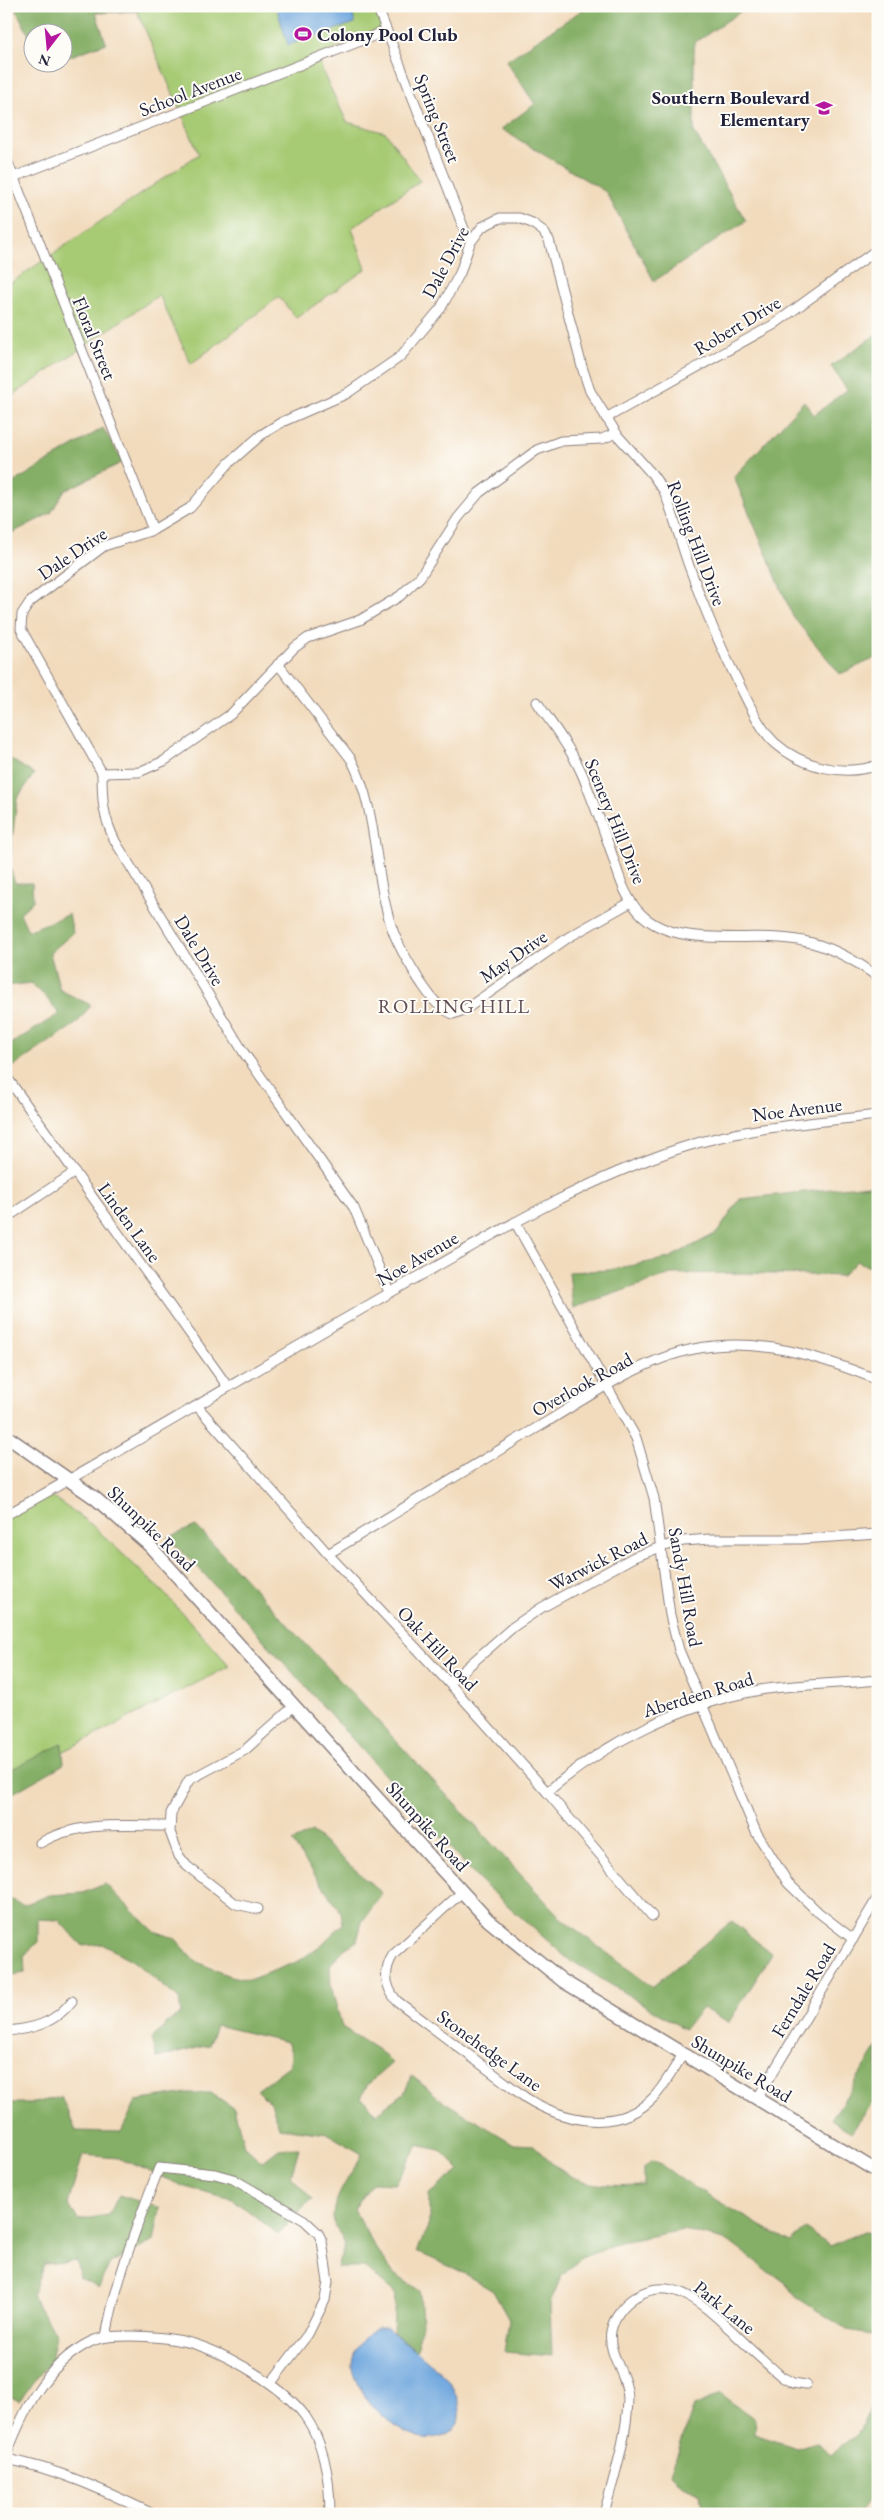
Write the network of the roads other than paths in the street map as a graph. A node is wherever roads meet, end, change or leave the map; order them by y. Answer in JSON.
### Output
{"nodes":[{"id":1,"x":377,"y":6,"type":"edge"},
{"id":2,"x":386,"y":31,"type":"junction"},
{"id":3,"x":6,"y":158,"type":"edge"},
{"id":4,"x":10,"y":179,"type":"edge"},
{"id":5,"x":472,"y":240,"type":"junction"},
{"id":6,"x":878,"y":249,"type":"edge"},
{"id":7,"x":606,"y":418,"type":"junction"},
{"id":8,"x":616,"y":433,"type":"junction"},
{"id":9,"x":153,"y":530,"type":"junction"},
{"id":10,"x":278,"y":664,"type":"junction"},
{"id":11,"x":537,"y":702,"type":"dead end"},
{"id":12,"x":878,"y":765,"type":"edge"},
{"id":13,"x":102,"y":773,"type":"junction"},
{"id":14,"x":631,"y":902,"type":"junction"},
{"id":15,"x":878,"y":977,"type":"edge"},
{"id":16,"x":6,"y":1076,"type":"edge"},
{"id":17,"x":878,"y":1115,"type":"edge"},
{"id":18,"x":75,"y":1172,"type":"junction"},
{"id":19,"x":6,"y":1218,"type":"edge"},
{"id":20,"x":515,"y":1222,"type":"junction"},
{"id":21,"x":389,"y":1292,"type":"junction"},
{"id":22,"x":878,"y":1380,"type":"edge"},
{"id":23,"x":607,"y":1386,"type":"junction"},
{"id":24,"x":228,"y":1387,"type":"junction"},
{"id":25,"x":196,"y":1406,"type":"junction"},
{"id":26,"x":6,"y":1436,"type":"edge"},
{"id":27,"x":70,"y":1480,"type":"junction"},
{"id":28,"x":6,"y":1515,"type":"edge"},
{"id":29,"x":878,"y":1534,"type":"edge"},
{"id":30,"x":661,"y":1547,"type":"junction"},
{"id":31,"x":328,"y":1554,"type":"junction"},
{"id":32,"x":878,"y":1680,"type":"edge"},
{"id":33,"x":449,"y":1683,"type":"junction"},
{"id":34,"x":294,"y":1706,"type":"junction"},
{"id":35,"x":701,"y":1706,"type":"junction"},
{"id":36,"x":547,"y":1792,"type":"junction"},
{"id":37,"x":170,"y":1826,"type":"junction"},
{"id":38,"x":40,"y":1842,"type":"dead end"},
{"id":39,"x":462,"y":1892,"type":"junction"},
{"id":40,"x":878,"y":1898,"type":"edge"},
{"id":41,"x":258,"y":1909,"type":"dead end"},
{"id":42,"x":652,"y":1916,"type":"dead end"},
{"id":43,"x":852,"y":1940,"type":"junction"},
{"id":44,"x":72,"y":2001,"type":"dead end"},
{"id":45,"x":6,"y":2031,"type":"edge"},
{"id":46,"x":683,"y":2054,"type":"junction"},
{"id":47,"x":757,"y":2099,"type":"junction"},
{"id":48,"x":878,"y":2172,"type":"edge"},
{"id":49,"x":106,"y":2337,"type":"junction"},
{"id":50,"x":271,"y":2383,"type":"junction"},
{"id":51,"x":806,"y":2385,"type":"dead end"},
{"id":52,"x":6,"y":2457,"type":"edge"},
{"id":53,"x":154,"y":2514,"type":"edge"},
{"id":54,"x":330,"y":2514,"type":"edge"},
{"id":55,"x":604,"y":2514,"type":"edge"}],
"edges":[{"from":1,"to":2,"type":"street","name":"Spring Street"},
{"from":2,"to":4,"type":"street","name":"School Avenue"},
{"from":2,"to":5,"type":"street","name":"Spring Street"},
{"from":3,"to":4,"type":"street","name":"Floral Street"},
{"from":4,"to":9,"type":"street","name":"Floral Street"},
{"from":5,"to":7,"type":"street","name":"Dale Drive"},
{"from":5,"to":9,"type":"street","name":"Dale Drive"},
{"from":6,"to":7,"type":"street","name":"Robert Drive"},
{"from":7,"to":8,"type":"street","name":"Dale Drive"},
{"from":8,"to":10,"type":"street"},
{"from":8,"to":12,"type":"street","name":"Rolling Hill Drive"},
{"from":9,"to":13,"type":"street","name":"Dale Drive"},
{"from":10,"to":13,"type":"street"},
{"from":10,"to":14,"type":"street","name":"May Drive"},
{"from":11,"to":14,"type":"street","name":"Scenery Hill Drive"},
{"from":13,"to":21,"type":"street","name":"Dale Drive"},
{"from":14,"to":15,"type":"street"},
{"from":16,"to":18,"type":"street","name":"Linden Lane"},
{"from":17,"to":20,"type":"street","name":"Noe Avenue"},
{"from":18,"to":19,"type":"street"},
{"from":18,"to":24,"type":"street","name":"Linden Lane"},
{"from":20,"to":21,"type":"street","name":"Noe Avenue"},
{"from":20,"to":23,"type":"street","name":"Sandy Hill Road"},
{"from":21,"to":24,"type":"street","name":"Noe Avenue"},
{"from":22,"to":23,"type":"street","name":"Overlook Road"},
{"from":23,"to":30,"type":"street","name":"Sandy Hill Road"},
{"from":23,"to":31,"type":"street","name":"Overlook Road"},
{"from":24,"to":25,"type":"street","name":"Noe Avenue"},
{"from":25,"to":27,"type":"street","name":"Noe Avenue"},
{"from":25,"to":31,"type":"street","name":"Oak Hill Road"},
{"from":26,"to":27,"type":"main road","name":"Shunpike Road"},
{"from":27,"to":28,"type":"street","name":"Noe Avenue"},
{"from":27,"to":34,"type":"main road","name":"Shunpike Road"},
{"from":29,"to":30,"type":"street","name":"Warwick Road"},
{"from":30,"to":33,"type":"street","name":"Warwick Road"},
{"from":30,"to":35,"type":"street","name":"Sandy Hill Road"},
{"from":31,"to":33,"type":"street","name":"Oak Hill Road"},
{"from":32,"to":35,"type":"street","name":"Aberdeen Road"},
{"from":33,"to":36,"type":"street","name":"Oak Hill Road"},
{"from":34,"to":37,"type":"street"},
{"from":34,"to":39,"type":"main road","name":"Shunpike Road"},
{"from":35,"to":36,"type":"street","name":"Aberdeen Road"},
{"from":35,"to":43,"type":"street","name":"Sandy Hill Road"},
{"from":36,"to":42,"type":"street","name":"Oak Hill Road"},
{"from":37,"to":38,"type":"street"},
{"from":37,"to":41,"type":"street"},
{"from":39,"to":46,"type":"main road","name":"Shunpike Road"},
{"from":39,"to":46,"type":"street","name":"Stonehedge Lane"},
{"from":40,"to":43,"type":"street","name":"Ferndale Road"},
{"from":43,"to":47,"type":"street","name":"Ferndale Road"},
{"from":44,"to":45,"type":"street"},
{"from":46,"to":47,"type":"main road","name":"Shunpike Road"},
{"from":47,"to":48,"type":"main road","name":"Shunpike Road"},
{"from":49,"to":50,"type":"street"},
{"from":49,"to":50,"type":"street"},
{"from":49,"to":52,"type":"street"},
{"from":50,"to":54,"type":"street"},
{"from":51,"to":55,"type":"street","name":"Park Lane"},
{"from":52,"to":53,"type":"street"}]}
